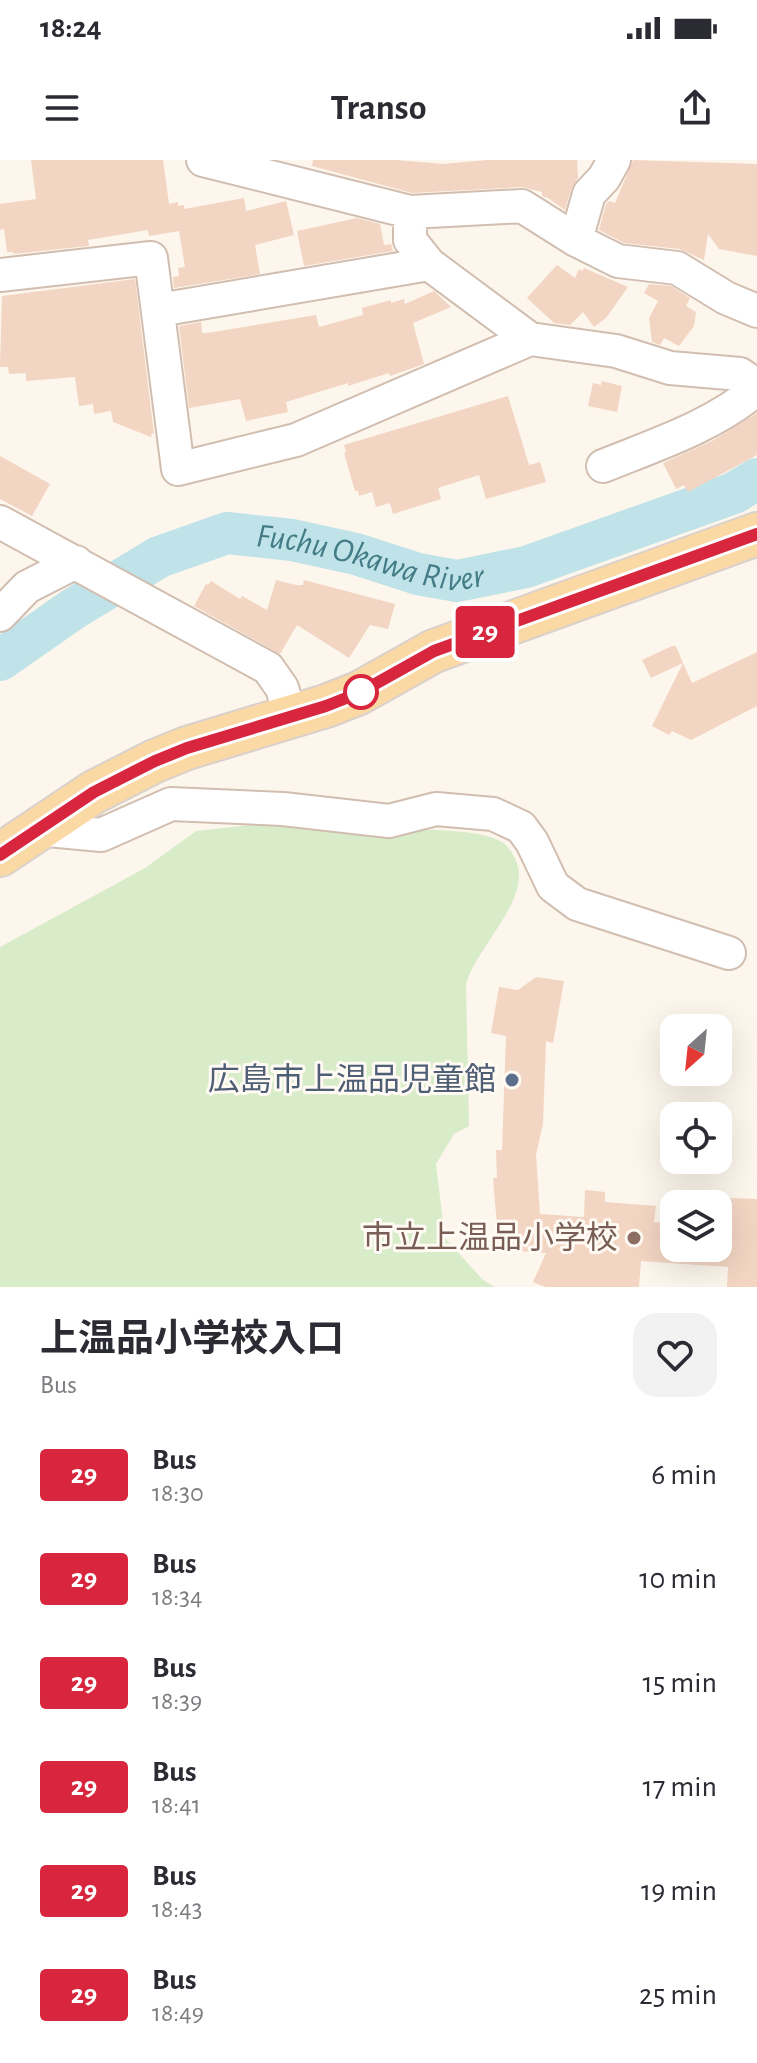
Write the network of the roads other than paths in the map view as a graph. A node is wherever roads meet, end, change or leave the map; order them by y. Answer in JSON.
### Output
{"nodes":[{"id":1,"x":203,"y":160,"type":"edge"},
{"id":2,"x":614,"y":160,"type":"edge"},
{"id":3,"x":410,"y":212,"type":"junction"},
{"id":4,"x":576,"y":240,"type":"junction"},
{"id":5,"x":429,"y":264,"type":"junction"},
{"id":6,"x":0,"y":275,"type":"edge"},
{"id":7,"x":159,"y":310,"type":"junction"},
{"id":8,"x":757,"y":311,"type":"edge"},
{"id":9,"x":530,"y":339,"type":"junction"},
{"id":10,"x":757,"y":388,"type":"edge"},
{"id":11,"x":603,"y":466,"type":"dead end"},
{"id":12,"x":0,"y":522,"type":"edge"},
{"id":13,"x":757,"y":534,"type":"edge"},
{"id":14,"x":81,"y":566,"type":"junction"},
{"id":15,"x":0,"y":615,"type":"edge"},
{"id":16,"x":291,"y":718,"type":"junction"},
{"id":17,"x":37,"y":829,"type":"junction"},
{"id":18,"x":0,"y":855,"type":"edge"},
{"id":19,"x":729,"y":953,"type":"dead end"}],
"edges":[{"from":1,"to":3,"type":"street"},
{"from":2,"to":4,"type":"street"},
{"from":3,"to":4,"type":"street"},
{"from":3,"to":5,"type":"street"},
{"from":4,"to":8,"type":"street"},
{"from":5,"to":7,"type":"street"},
{"from":5,"to":9,"type":"street"},
{"from":6,"to":7,"type":"street"},
{"from":7,"to":9,"type":"street"},
{"from":9,"to":10,"type":"street"},
{"from":10,"to":11,"type":"street"},
{"from":12,"to":14,"type":"street"},
{"from":13,"to":16,"type":"main road"},
{"from":14,"to":15,"type":"street"},
{"from":14,"to":16,"type":"street"},
{"from":16,"to":17,"type":"main road"},
{"from":17,"to":18,"type":"main road"},
{"from":17,"to":19,"type":"street"}]}
